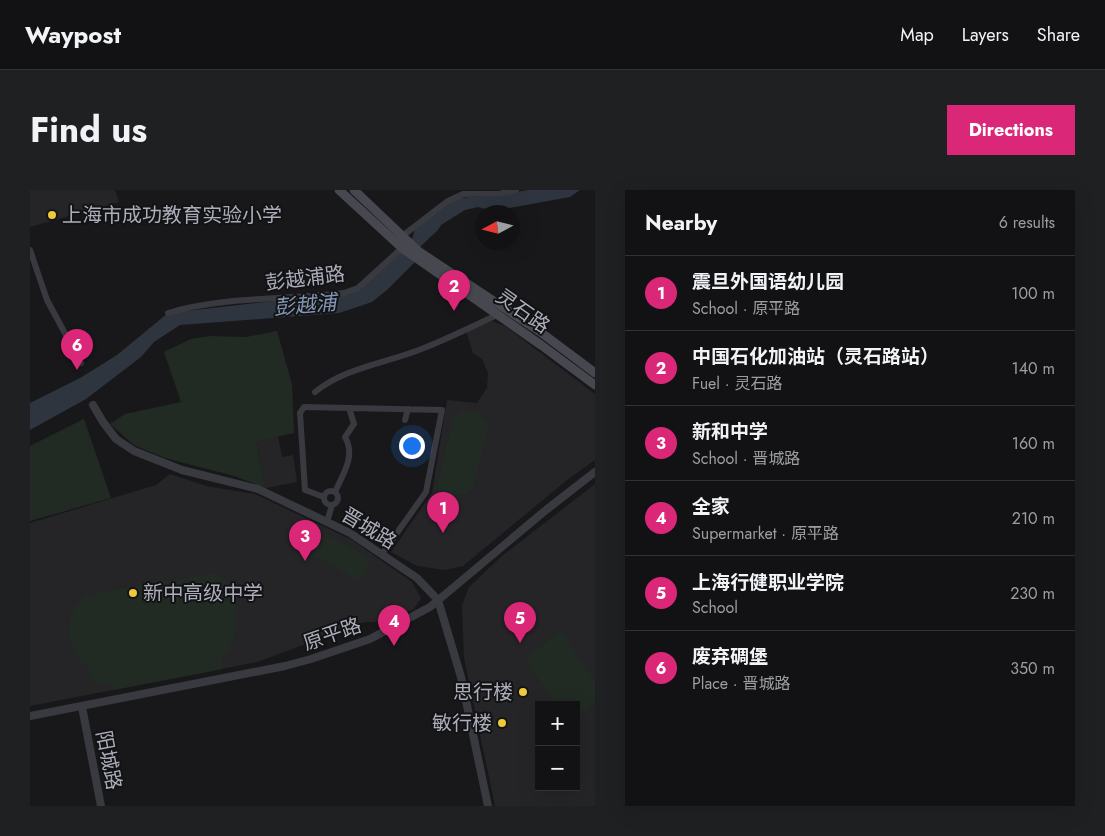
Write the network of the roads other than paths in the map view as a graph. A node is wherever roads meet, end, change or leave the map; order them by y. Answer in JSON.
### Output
{"nodes":[{"id":1,"x":339,"y":190,"type":"edge"},
{"id":2,"x":354,"y":190,"type":"edge"},
{"id":3,"x":516,"y":190,"type":"edge"},
{"id":4,"x":402,"y":243,"type":"junction"},
{"id":5,"x":30,"y":250,"type":"edge"},
{"id":6,"x":424,"y":259,"type":"junction"},
{"id":7,"x":168,"y":313,"type":"dead end"},
{"id":8,"x":497,"y":315,"type":"junction"},
{"id":9,"x":81,"y":363,"type":"dead end"},
{"id":10,"x":595,"y":373,"type":"edge"},
{"id":11,"x":595,"y":386,"type":"edge"},
{"id":12,"x":315,"y":392,"type":"dead end"},
{"id":13,"x":93,"y":404,"type":"dead end"},
{"id":14,"x":349,"y":408,"type":"junction"},
{"id":15,"x":408,"y":409,"type":"junction"},
{"id":16,"x":405,"y":420,"type":"dead end"},
{"id":17,"x":595,"y":472,"type":"edge"},
{"id":18,"x":334,"y":492,"type":"junction"},
{"id":19,"x":324,"y":497,"type":"junction"},
{"id":20,"x":332,"y":504,"type":"junction"},
{"id":21,"x":327,"y":522,"type":"junction"},
{"id":22,"x":382,"y":554,"type":"junction"},
{"id":23,"x":438,"y":600,"type":"junction"},
{"id":24,"x":82,"y":707,"type":"junction"},
{"id":25,"x":30,"y":716,"type":"edge"},
{"id":26,"x":101,"y":806,"type":"edge"},
{"id":27,"x":488,"y":806,"type":"edge"}],
"edges":[{"from":1,"to":4,"type":"main road","name":"灵石路"},
{"from":2,"to":4,"type":"main road","name":"灵石路"},
{"from":3,"to":4,"type":"street","name":"彭越浦路"},
{"from":4,"to":6,"type":"main road","name":"灵石路"},
{"from":4,"to":7,"type":"street","name":"彭越浦路"},
{"from":5,"to":9,"type":"street"},
{"from":6,"to":8,"type":"main road","name":"灵石路"},
{"from":6,"to":10,"type":"main road","name":"灵石路"},
{"from":8,"to":11,"type":"main road","name":"灵石路"},
{"from":8,"to":12,"type":"street"},
{"from":13,"to":21,"type":"street","name":"晋城路"},
{"from":14,"to":15,"type":"street"},
{"from":14,"to":18,"type":"street"},
{"from":14,"to":19,"type":"street"},
{"from":15,"to":16,"type":"street"},
{"from":15,"to":22,"type":"street"},
{"from":17,"to":23,"type":"street","name":"原平路"},
{"from":18,"to":19,"type":"street"},
{"from":18,"to":20,"type":"street"},
{"from":19,"to":20,"type":"street"},
{"from":20,"to":21,"type":"street"},
{"from":21,"to":22,"type":"street","name":"晋城路"},
{"from":22,"to":23,"type":"street","name":"晋城路"},
{"from":23,"to":24,"type":"street","name":"原平路"},
{"from":23,"to":27,"type":"street","name":"晋城路"},
{"from":24,"to":25,"type":"street","name":"原平路"},
{"from":24,"to":26,"type":"street","name":"阳城路"}]}
